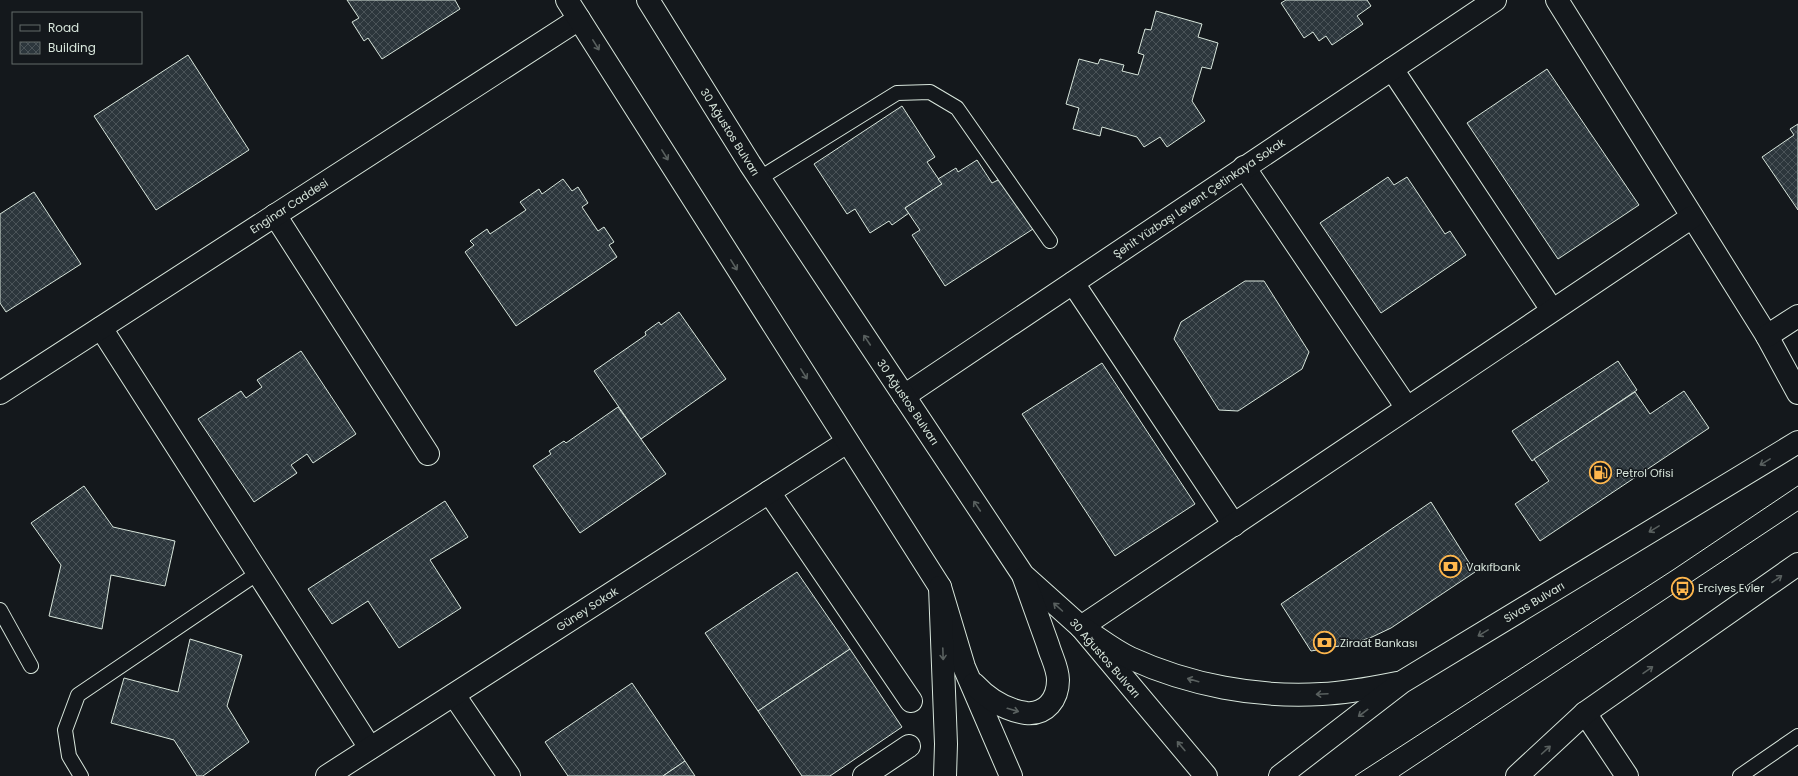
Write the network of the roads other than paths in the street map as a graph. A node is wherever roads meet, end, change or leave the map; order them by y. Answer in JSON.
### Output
{"nodes":[{"id":1,"x":567,"y":0,"type":"edge"},
{"id":2,"x":648,"y":0,"type":"edge"},
{"id":3,"x":1495,"y":0,"type":"edge"},
{"id":4,"x":1557,"y":0,"type":"edge"},
{"id":5,"x":579,"y":19,"type":"junction"},
{"id":6,"x":1392,"y":69,"type":"junction"},
{"id":7,"x":1244,"y":168,"type":"junction"},
{"id":8,"x":760,"y":178,"type":"junction"},
{"id":9,"x":275,"y":215,"type":"junction"},
{"id":10,"x":1692,"y":216,"type":"junction"},
{"id":11,"x":1050,"y":241,"type":"dead end"},
{"id":12,"x":1073,"y":283,"type":"junction"},
{"id":13,"x":1552,"y":310,"type":"junction"},
{"id":14,"x":1798,"y":316,"type":"edge"},
{"id":15,"x":101,"y":328,"type":"junction"},
{"id":16,"x":1767,"y":336,"type":"junction"},
{"id":17,"x":0,"y":393,"type":"edge"},
{"id":18,"x":1798,"y":393,"type":"edge"},
{"id":19,"x":904,"y":396,"type":"junction"},
{"id":20,"x":1407,"y":408,"type":"junction"},
{"id":21,"x":847,"y":442,"type":"junction"},
{"id":22,"x":1798,"y":442,"type":"edge"},
{"id":23,"x":428,"y":454,"type":"dead end"},
{"id":24,"x":769,"y":492,"type":"junction"},
{"id":25,"x":1234,"y":525,"type":"junction"},
{"id":26,"x":1798,"y":564,"type":"edge"},
{"id":27,"x":258,"y":573,"type":"junction"},
{"id":28,"x":1023,"y":575,"type":"junction"},
{"id":29,"x":940,"y":587,"type":"junction"},
{"id":30,"x":0,"y":610,"type":"edge"},
{"id":31,"x":1081,"y":628,"type":"junction"},
{"id":32,"x":31,"y":666,"type":"dead end"},
{"id":33,"x":964,"y":667,"type":"junction"},
{"id":34,"x":1402,"y":682,"type":"junction"},
{"id":35,"x":454,"y":695,"type":"junction"},
{"id":36,"x":911,"y":701,"type":"dead end"},
{"id":37,"x":1586,"y":713,"type":"junction"},
{"id":38,"x":1798,"y":736,"type":"edge"},
{"id":39,"x":909,"y":746,"type":"dead end"},
{"id":40,"x":370,"y":748,"type":"junction"},
{"id":41,"x":81,"y":776,"type":"edge"},
{"id":42,"x":327,"y":776,"type":"edge"},
{"id":43,"x":509,"y":776,"type":"edge"},
{"id":44,"x":864,"y":776,"type":"edge"},
{"id":45,"x":945,"y":776,"type":"edge"},
{"id":46,"x":1011,"y":776,"type":"edge"},
{"id":47,"x":1206,"y":776,"type":"edge"},
{"id":48,"x":1280,"y":776,"type":"edge"},
{"id":49,"x":1517,"y":776,"type":"edge"},
{"id":50,"x":1627,"y":776,"type":"edge"},
{"id":51,"x":1740,"y":776,"type":"edge"}],
"edges":[{"from":1,"to":5,"type":"main road"},
{"from":2,"to":8,"type":"main road","name":"30 Ağustos Bulvarı"},
{"from":3,"to":6,"type":"main road","name":"Şehit Yüzbaşı Levent Çetinkaya Sokak"},
{"from":4,"to":10,"type":"main road"},
{"from":5,"to":9,"type":"main road","name":"Enginar Caddesi"},
{"from":5,"to":21,"type":"main road","one_way":true},
{"from":6,"to":7,"type":"main road","name":"Şehit Yüzbaşı Levent Çetinkaya Sokak"},
{"from":6,"to":13,"type":"main road"},
{"from":7,"to":12,"type":"main road","name":"Şehit Yüzbaşı Levent Çetinkaya Sokak"},
{"from":7,"to":20,"type":"main road"},
{"from":8,"to":11,"type":"lane"},
{"from":19,"to":8,"type":"main road","name":"30 Ağustos Bulvarı","one_way":true},
{"from":9,"to":15,"type":"main road","name":"Enginar Caddesi"},
{"from":9,"to":23,"type":"main road"},
{"from":10,"to":13,"type":"main road"},
{"from":10,"to":16,"type":"main road"},
{"from":12,"to":19,"type":"main road","name":"Şehit Yüzbaşı Levent Çetinkaya Sokak"},
{"from":12,"to":25,"type":"main road"},
{"from":13,"to":20,"type":"main road"},
{"from":14,"to":16,"type":"main road"},
{"from":15,"to":17,"type":"main road","name":"Enginar Caddesi"},
{"from":15,"to":27,"type":"main road"},
{"from":16,"to":18,"type":"main road"},
{"from":28,"to":19,"type":"main road","name":"30 Ağustos Bulvarı","one_way":true},
{"from":20,"to":25,"type":"main road"},
{"from":21,"to":24,"type":"main road","name":"Güney Sokak"},
{"from":21,"to":29,"type":"main road"},
{"from":22,"to":34,"type":"main road","name":"Sivas Bulvarı","one_way":true},
{"from":24,"to":35,"type":"main road","name":"Güney Sokak"},
{"from":24,"to":36,"type":"main road"},
{"from":25,"to":31,"type":"main road"},
{"from":37,"to":26,"type":"main road","one_way":true},
{"from":27,"to":40,"type":"main road"},
{"from":27,"to":41,"type":"lane"},
{"from":31,"to":28,"type":"main road","name":"30 Ağustos Bulvarı","one_way":true},
{"from":33,"to":28,"type":"main road","one_way":true},
{"from":29,"to":33,"type":"main road"},
{"from":29,"to":45,"type":"main road","one_way":true},
{"from":30,"to":32,"type":"lane"},
{"from":34,"to":31,"type":"main road","one_way":true},
{"from":47,"to":31,"type":"main road","name":"30 Ağustos Bulvarı","one_way":true},
{"from":33,"to":46,"type":"main road"},
{"from":34,"to":48,"type":"main road","name":"Sivas Bulvarı","one_way":true},
{"from":35,"to":40,"type":"main road","name":"Güney Sokak"},
{"from":35,"to":43,"type":"main road"},
{"from":49,"to":37,"type":"main road","one_way":true},
{"from":37,"to":50,"type":"main road"},
{"from":38,"to":51,"type":"lane"},
{"from":39,"to":44,"type":"main road"},
{"from":40,"to":42,"type":"main road","name":"Güney Sokak"}]}
